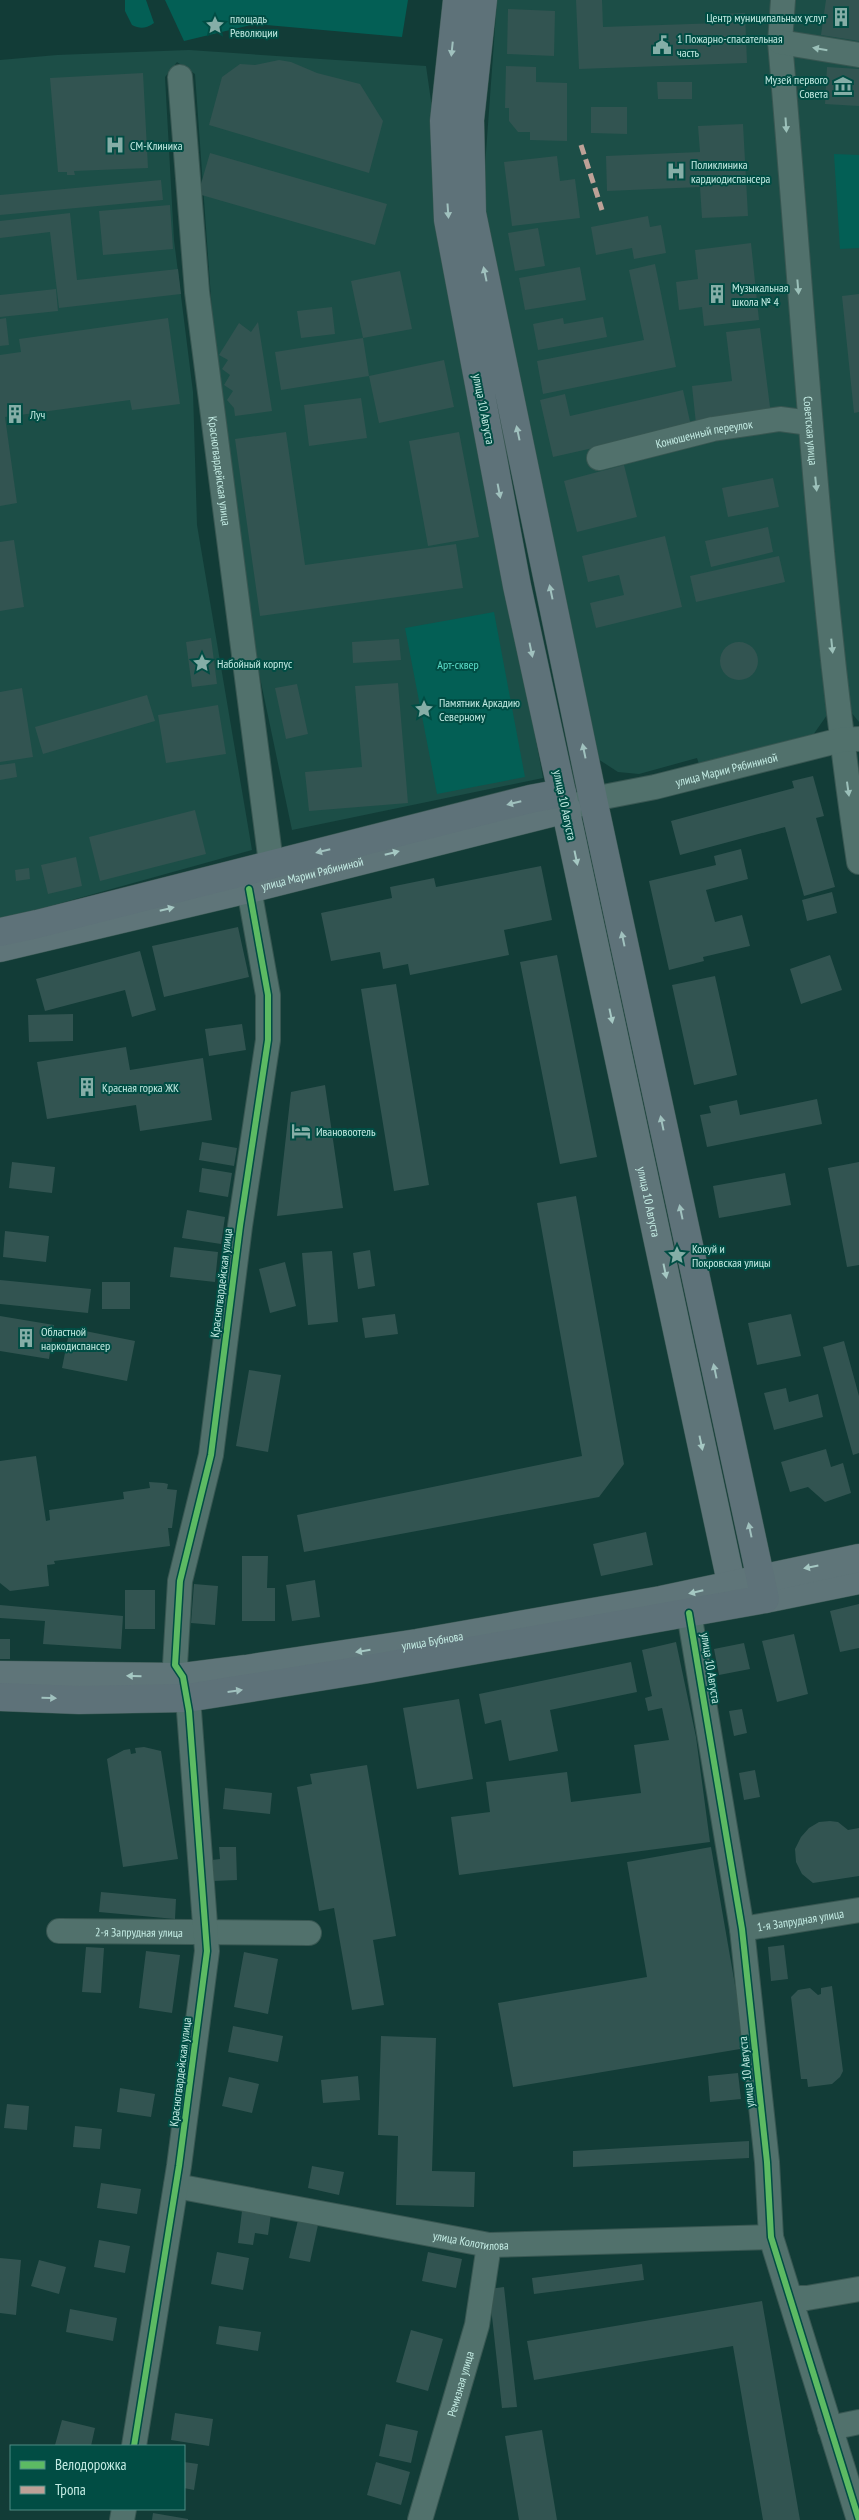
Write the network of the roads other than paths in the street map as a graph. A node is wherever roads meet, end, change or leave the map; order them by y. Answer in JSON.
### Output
{"nodes":[{"id":1,"x":456,"y":0,"type":"edge"},
{"id":2,"x":483,"y":0,"type":"edge"},
{"id":3,"x":783,"y":0,"type":"edge"},
{"id":4,"x":780,"y":42,"type":"junction"},
{"id":5,"x":859,"y":55,"type":"edge"},
{"id":6,"x":180,"y":77,"type":"dead end"},
{"id":7,"x":810,"y":423,"type":"junction"},
{"id":8,"x":599,"y":458,"type":"dead end"},
{"id":9,"x":850,"y":739,"type":"edge"},
{"id":10,"x":593,"y":799,"type":"junction"},
{"id":11,"x":564,"y":801,"type":"junction"},
{"id":12,"x":859,"y":862,"type":"edge"},
{"id":13,"x":271,"y":864,"type":"junction"},
{"id":14,"x":249,"y":889,"type":"junction"},
{"id":15,"x":0,"y":932,"type":"edge"},
{"id":16,"x":0,"y":948,"type":"edge"},
{"id":17,"x":672,"y":1170,"type":"junction"},
{"id":18,"x":645,"y":1172,"type":"junction"},
{"id":19,"x":859,"y":1558,"type":"edge"},
{"id":20,"x":859,"y":1580,"type":"edge"},
{"id":21,"x":762,"y":1588,"type":"junction"},
{"id":22,"x":733,"y":1594,"type":"junction"},
{"id":23,"x":689,"y":1613,"type":"junction"},
{"id":24,"x":0,"y":1674,"type":"edge"},
{"id":25,"x":185,"y":1688,"type":"junction"},
{"id":26,"x":0,"y":1697,"type":"edge"},
{"id":27,"x":859,"y":1910,"type":"edge"},
{"id":28,"x":742,"y":1929,"type":"junction"},
{"id":29,"x":60,"y":1931,"type":"dead end"},
{"id":30,"x":206,"y":1932,"type":"junction"},
{"id":31,"x":309,"y":1933,"type":"dead end"},
{"id":32,"x":176,"y":2186,"type":"junction"},
{"id":33,"x":771,"y":2237,"type":"junction"},
{"id":34,"x":489,"y":2245,"type":"junction"},
{"id":35,"x":859,"y":2289,"type":"edge"},
{"id":36,"x":791,"y":2298,"type":"junction"},
{"id":37,"x":859,"y":2422,"type":"edge"},
{"id":38,"x":830,"y":2428,"type":"junction"},
{"id":39,"x":134,"y":2445,"type":"edge"},
{"id":40,"x":420,"y":2520,"type":"edge"},
{"id":41,"x":858,"y":2520,"type":"edge"}],
"edges":[{"from":1,"to":11,"type":"highway","name":"улица 10 Августа","one_way":true},
{"from":10,"to":2,"type":"highway","one_way":true},
{"from":3,"to":4,"type":"street","name":"Советская улица"},
{"from":5,"to":4,"type":"street","one_way":true},
{"from":4,"to":7,"type":"street","name":"Советская улица","one_way":true},
{"from":6,"to":13,"type":"street","name":"Красногвардейская улица"},
{"from":7,"to":8,"type":"street","name":"Конюшенный переулок"},
{"from":7,"to":9,"type":"street","name":"Советская улица","one_way":true},
{"from":9,"to":10,"type":"street","name":"улица Марии Рябининой"},
{"from":9,"to":12,"type":"street","name":"Советская улица","one_way":true},
{"from":10,"to":11,"type":"street","name":"улица Марии Рябининой"},
{"from":17,"to":10,"type":"highway","one_way":true},
{"from":11,"to":13,"type":"highway","name":"улица Марии Рябининой","one_way":true},
{"from":14,"to":11,"type":"main road","name":"улица Марии Рябининой","one_way":true},
{"from":11,"to":18,"type":"main road","name":"улица 10 Августа","one_way":true},
{"from":13,"to":15,"type":"highway","name":"улица Марии Рябининой"},
{"from":16,"to":14,"type":"main road","name":"улица Марии Рябининой","one_way":true},
{"from":14,"to":25,"type":"street","name":"Красногвардейская улица"},
{"from":17,"to":18,"type":"street"},
{"from":21,"to":17,"type":"highway","one_way":true},
{"from":18,"to":22,"type":"main road","name":"улица 10 Августа","one_way":true},
{"from":19,"to":21,"type":"main road","name":"улица Бубнова","one_way":true},
{"from":20,"to":21,"type":"main road","name":"улица Бубнова"},
{"from":21,"to":22,"type":"highway","name":"улица Бубнова"},
{"from":22,"to":23,"type":"highway","name":"улица Бубнова"},
{"from":22,"to":25,"type":"main road","name":"улица Бубнова","one_way":true},
{"from":25,"to":23,"type":"highway","name":"улица Бубнова","one_way":true},
{"from":23,"to":28,"type":"street","name":"улица 10 Августа"},
{"from":25,"to":24,"type":"main road","name":"улица Бубнова","one_way":true},
{"from":26,"to":25,"type":"highway","name":"улица Бубнова","one_way":true},
{"from":25,"to":30,"type":"street","name":"Красногвардейская улица"},
{"from":27,"to":28,"type":"street","name":"1-я Запрудная улица"},
{"from":28,"to":33,"type":"street","name":"улица 10 Августа"},
{"from":29,"to":30,"type":"street","name":"2-я Запрудная улица"},
{"from":30,"to":31,"type":"street","name":"2-я Запрудная улица"},
{"from":30,"to":32,"type":"street","name":"Красногвардейская улица"},
{"from":32,"to":34,"type":"street","name":"улица Колотилова"},
{"from":32,"to":39,"type":"street","name":"Красногвардейская улица"},
{"from":33,"to":34,"type":"street","name":"улица Колотилова"},
{"from":33,"to":36,"type":"street","name":"улица 10 Августа"},
{"from":34,"to":40,"type":"street","name":"Ремизная улица"},
{"from":35,"to":36,"type":"street"},
{"from":36,"to":38,"type":"street","name":"улица 10 Августа"},
{"from":37,"to":38,"type":"street"},
{"from":38,"to":41,"type":"street","name":"улица 10 Августа"}]}
